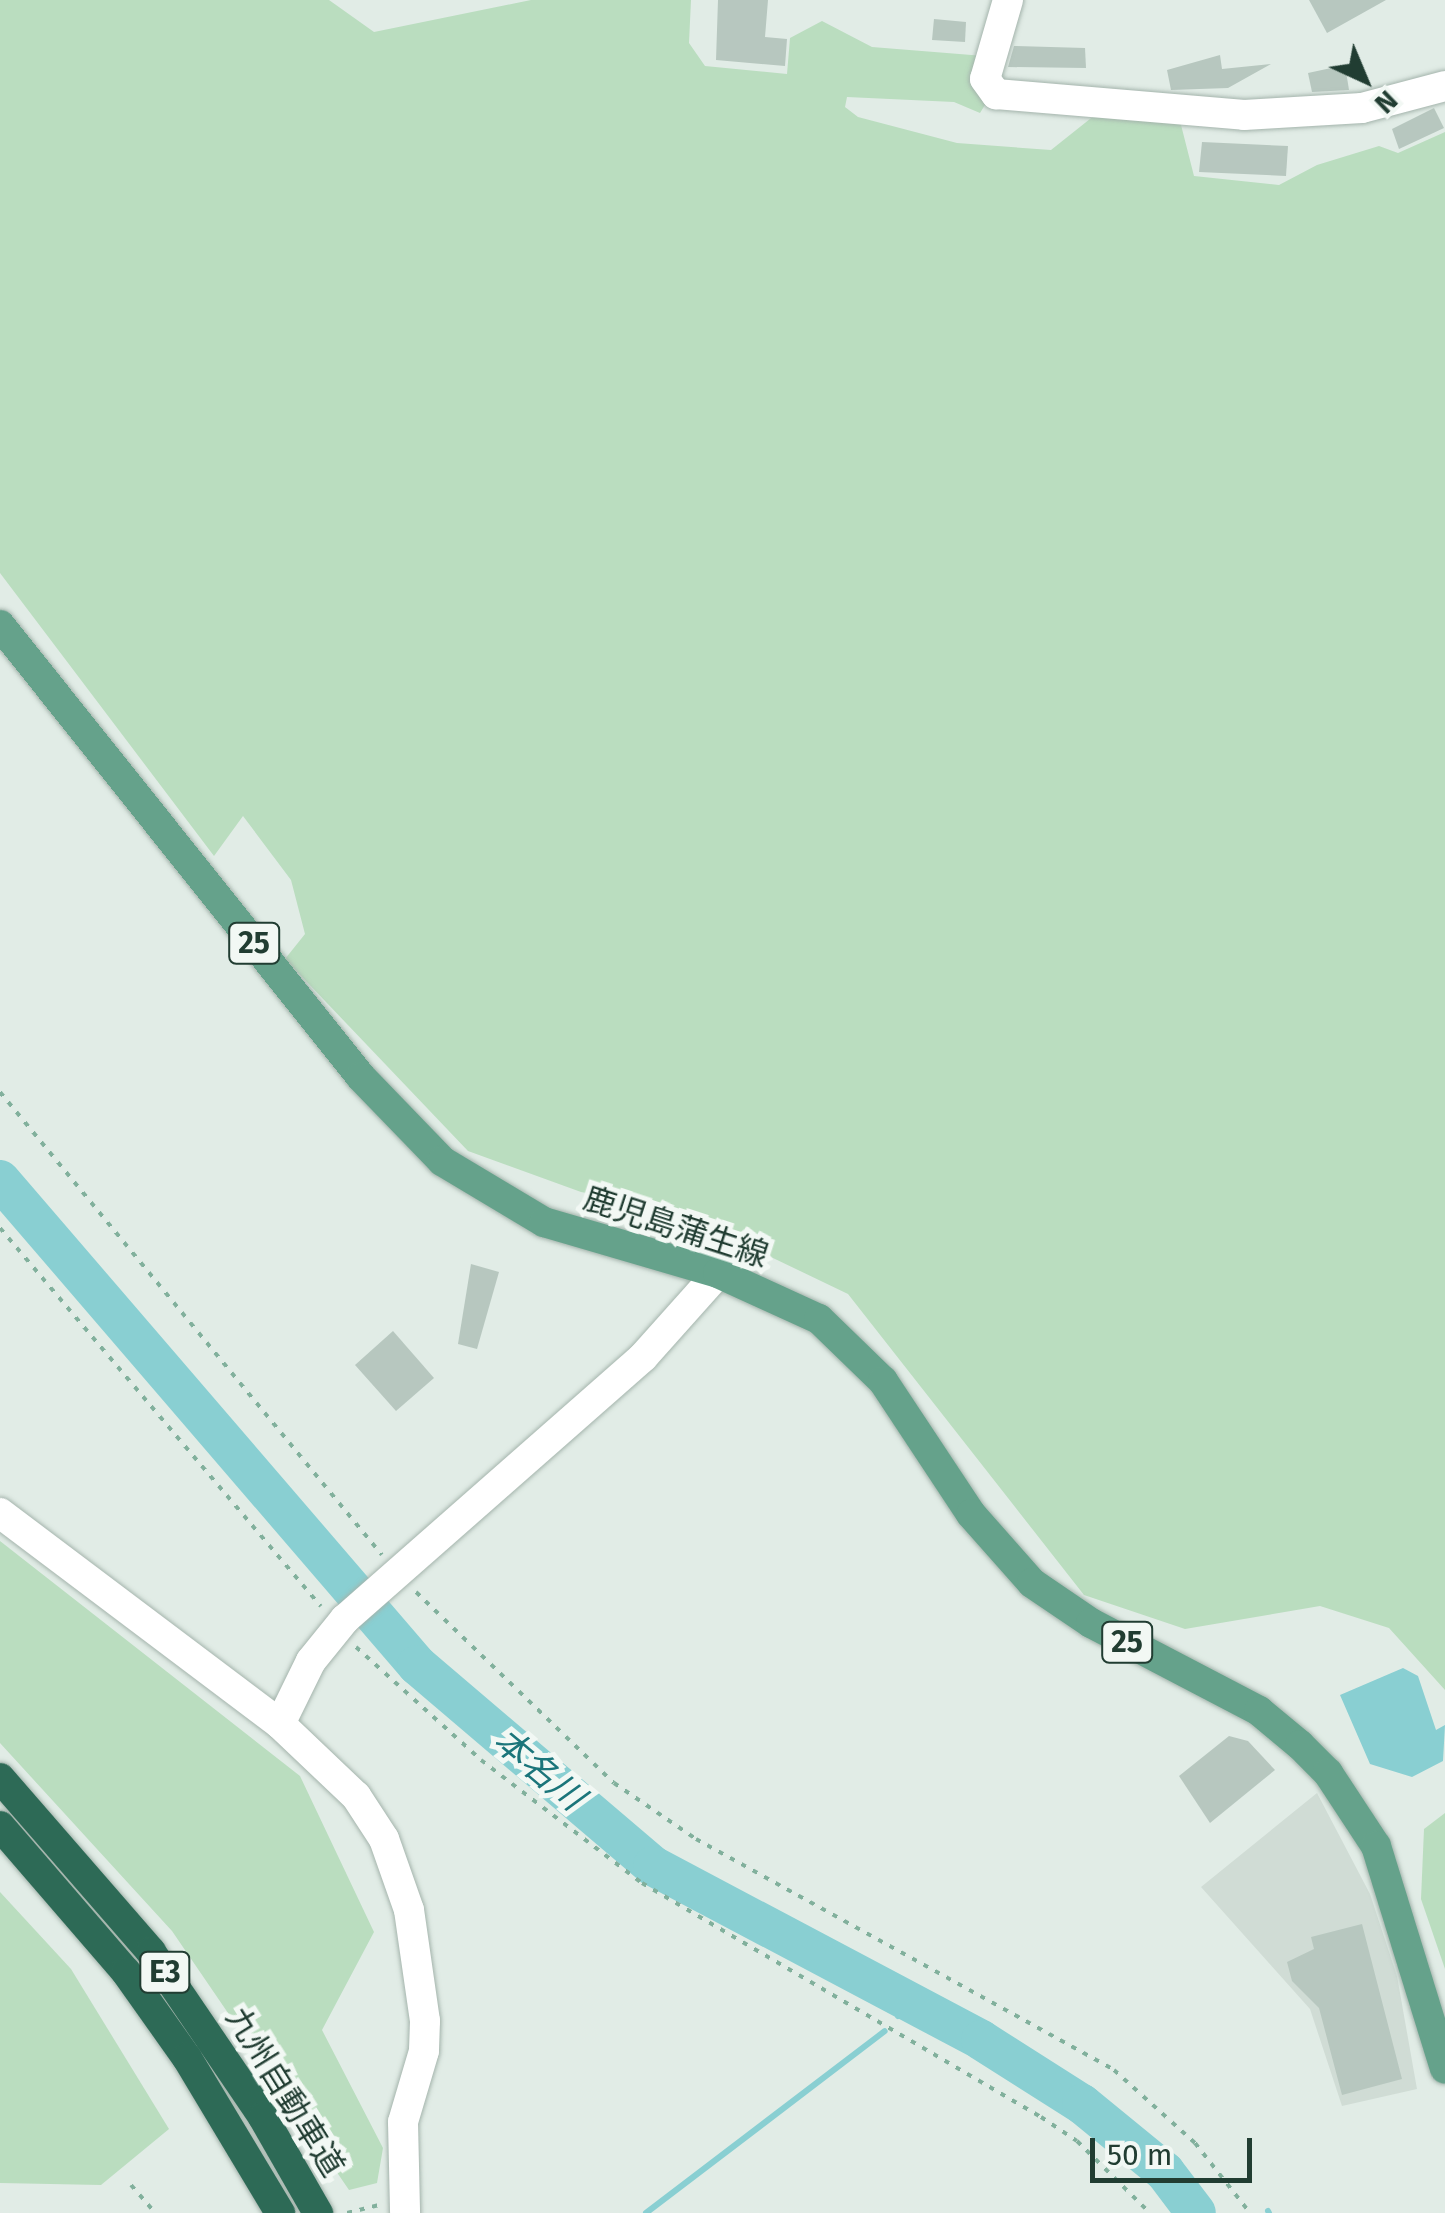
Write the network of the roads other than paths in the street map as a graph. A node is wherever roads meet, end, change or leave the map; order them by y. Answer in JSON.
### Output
{"nodes":[{"id":1,"x":1008,"y":0,"type":"edge"},
{"id":2,"x":1445,"y":86,"type":"edge"},
{"id":3,"x":0,"y":624,"type":"edge"},
{"id":4,"x":718,"y":1273,"type":"junction"},
{"id":5,"x":0,"y":1513,"type":"edge"},
{"id":6,"x":280,"y":1724,"type":"junction"},
{"id":7,"x":0,"y":1778,"type":"edge"},
{"id":8,"x":0,"y":1826,"type":"edge"},
{"id":9,"x":1445,"y":2070,"type":"edge"},
{"id":10,"x":276,"y":2206,"type":"edge"},
{"id":11,"x":405,"y":2208,"type":"edge"},
{"id":12,"x":318,"y":2213,"type":"edge"}],
"edges":[{"from":1,"to":2,"type":"street"},
{"from":3,"to":4,"type":"main road","name":"鹿児島蒲生線","number":"25"},
{"from":4,"to":6,"type":"street"},
{"from":4,"to":9,"type":"main road","name":"鹿児島蒲生線","number":"25"},
{"from":5,"to":6,"type":"street"},
{"from":6,"to":11,"type":"street"},
{"from":7,"to":12,"type":"highway","name":"九州自動車道","number":"E3"},
{"from":8,"to":10,"type":"highway","name":"九州自動車道","number":"E3"}]}
